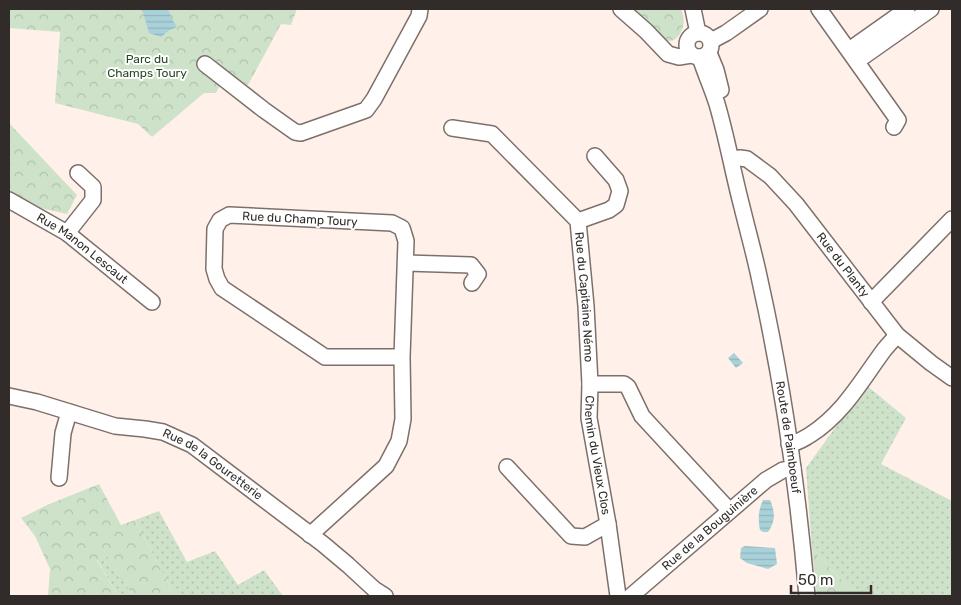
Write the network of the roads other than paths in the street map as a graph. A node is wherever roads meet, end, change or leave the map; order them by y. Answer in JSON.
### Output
{"nodes":[{"id":1,"x":420,"y":9,"type":"edge"},
{"id":2,"x":621,"y":9,"type":"edge"},
{"id":3,"x":693,"y":9,"type":"edge"},
{"id":4,"x":760,"y":9,"type":"edge"},
{"id":5,"x":819,"y":9,"type":"edge"},
{"id":6,"x":906,"y":9,"type":"edge"},
{"id":7,"x":931,"y":9,"type":"edge"},
{"id":8,"x":699,"y":47,"type":"junction"},
{"id":9,"x":853,"y":55,"type":"junction"},
{"id":10,"x":204,"y":64,"type":"dead end"},
{"id":11,"x":894,"y":127,"type":"dead end"},
{"id":12,"x":452,"y":128,"type":"dead end"},
{"id":13,"x":595,"y":156,"type":"dead end"},
{"id":14,"x":736,"y":158,"type":"junction"},
{"id":15,"x":78,"y":173,"type":"dead end"},
{"id":16,"x":9,"y":200,"type":"edge"},
{"id":17,"x":952,"y":219,"type":"edge"},
{"id":18,"x":578,"y":221,"type":"junction"},
{"id":19,"x":67,"y":233,"type":"junction"},
{"id":20,"x":406,"y":264,"type":"junction"},
{"id":21,"x":472,"y":283,"type":"dead end"},
{"id":22,"x":152,"y":302,"type":"dead end"},
{"id":23,"x":871,"y":302,"type":"junction"},
{"id":24,"x":897,"y":335,"type":"junction"},
{"id":25,"x":402,"y":357,"type":"junction"},
{"id":26,"x":952,"y":378,"type":"edge"},
{"id":27,"x":590,"y":384,"type":"junction"},
{"id":28,"x":9,"y":396,"type":"edge"},
{"id":29,"x":68,"y":412,"type":"junction"},
{"id":30,"x":789,"y":444,"type":"junction"},
{"id":31,"x":507,"y":467,"type":"dead end"},
{"id":32,"x":793,"y":468,"type":"junction"},
{"id":33,"x":59,"y":478,"type":"dead end"},
{"id":34,"x":729,"y":510,"type":"junction"},
{"id":35,"x":608,"y":524,"type":"junction"},
{"id":36,"x":310,"y":535,"type":"junction"},
{"id":37,"x":385,"y":596,"type":"edge"},
{"id":38,"x":618,"y":596,"type":"edge"},
{"id":39,"x":631,"y":596,"type":"edge"},
{"id":40,"x":807,"y":596,"type":"edge"}],
"edges":[{"from":1,"to":10,"type":"street"},
{"from":2,"to":8,"type":"street"},
{"from":3,"to":8,"type":"street","name":"Route de Paimboeuf"},
{"from":4,"to":8,"type":"street"},
{"from":5,"to":9,"type":"street"},
{"from":6,"to":9,"type":"street"},
{"from":7,"to":9,"type":"street"},
{"from":8,"to":14,"type":"street","name":"Route de Paimboeuf"},
{"from":9,"to":11,"type":"street"},
{"from":12,"to":18,"type":"street","name":"Rue du Capitaine Némo"},
{"from":13,"to":18,"type":"street"},
{"from":14,"to":23,"type":"street","name":"Rue du Planty"},
{"from":14,"to":30,"type":"street","name":"Route de Paimboeuf"},
{"from":15,"to":19,"type":"street"},
{"from":16,"to":19,"type":"street","name":"Rue Manon Lescaut"},
{"from":17,"to":23,"type":"street"},
{"from":18,"to":27,"type":"street","name":"Rue du Capitaine Némo"},
{"from":19,"to":22,"type":"street","name":"Rue Manon Lescaut"},
{"from":20,"to":21,"type":"street"},
{"from":20,"to":25,"type":"street","name":"Rue du Champ Toury"},
{"from":20,"to":25,"type":"street","name":"Rue du Champ Toury"},
{"from":23,"to":24,"type":"street","name":"Rue du Planty"},
{"from":24,"to":26,"type":"street","name":"Rue du Planty"},
{"from":24,"to":30,"type":"street"},
{"from":25,"to":36,"type":"street","name":"Rue du Champ Toury"},
{"from":27,"to":34,"type":"street"},
{"from":27,"to":35,"type":"street","name":"Chemin du Vieux Clos"},
{"from":28,"to":29,"type":"street","name":"Rue de la Gouretterie"},
{"from":29,"to":33,"type":"street"},
{"from":29,"to":36,"type":"street","name":"Rue de la Gouretterie"},
{"from":30,"to":32,"type":"street","name":"Route de Paimboeuf"},
{"from":31,"to":35,"type":"street","name":"Chemin du Vieux Clos"},
{"from":32,"to":34,"type":"street","name":"Rue de la Bouguinière"},
{"from":32,"to":40,"type":"street","name":"Route de Paimboeuf"},
{"from":34,"to":39,"type":"street","name":"Rue de la Bouguinière"},
{"from":35,"to":38,"type":"street","name":"Chemin du Vieux Clos"},
{"from":36,"to":37,"type":"street","name":"Rue de la Gouretterie"}]}
